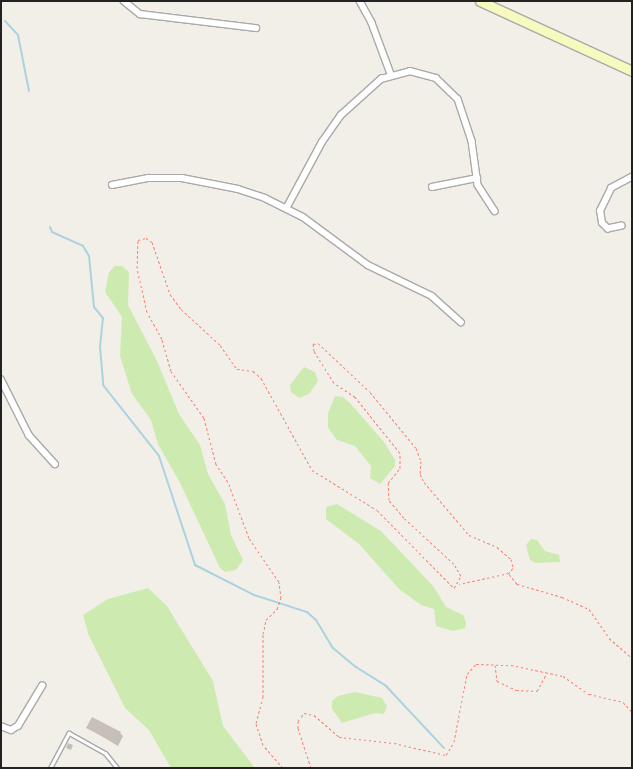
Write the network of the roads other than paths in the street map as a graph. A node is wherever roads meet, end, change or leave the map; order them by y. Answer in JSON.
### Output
{"nodes":[{"id":1,"x":124,"y":1,"type":"edge"},
{"id":2,"x":360,"y":1,"type":"edge"},
{"id":3,"x":480,"y":1,"type":"edge"},
{"id":4,"x":256,"y":28,"type":"dead end"},
{"id":5,"x":632,"y":71,"type":"edge"},
{"id":6,"x":391,"y":74,"type":"junction"},
{"id":7,"x":632,"y":177,"type":"edge"},
{"id":8,"x":476,"y":178,"type":"junction"},
{"id":9,"x":112,"y":185,"type":"dead end"},
{"id":10,"x":432,"y":187,"type":"dead end"},
{"id":11,"x":287,"y":208,"type":"junction"},
{"id":12,"x":495,"y":211,"type":"dead end"},
{"id":13,"x":622,"y":226,"type":"dead end"},
{"id":14,"x":461,"y":322,"type":"dead end"},
{"id":15,"x":1,"y":379,"type":"edge"},
{"id":16,"x":55,"y":464,"type":"dead end"},
{"id":17,"x":42,"y":686,"type":"dead end"},
{"id":18,"x":1,"y":726,"type":"edge"},
{"id":19,"x":50,"y":768,"type":"edge"},
{"id":20,"x":117,"y":768,"type":"edge"}],
"edges":[{"from":1,"to":4,"type":"street"},
{"from":2,"to":6,"type":"street"},
{"from":3,"to":5,"type":"street"},
{"from":6,"to":8,"type":"street"},
{"from":6,"to":11,"type":"street"},
{"from":7,"to":13,"type":"street"},
{"from":8,"to":10,"type":"street"},
{"from":8,"to":12,"type":"street"},
{"from":9,"to":11,"type":"street"},
{"from":11,"to":14,"type":"street"},
{"from":15,"to":16,"type":"street"},
{"from":17,"to":18,"type":"street"},
{"from":19,"to":20,"type":"lane"}]}
